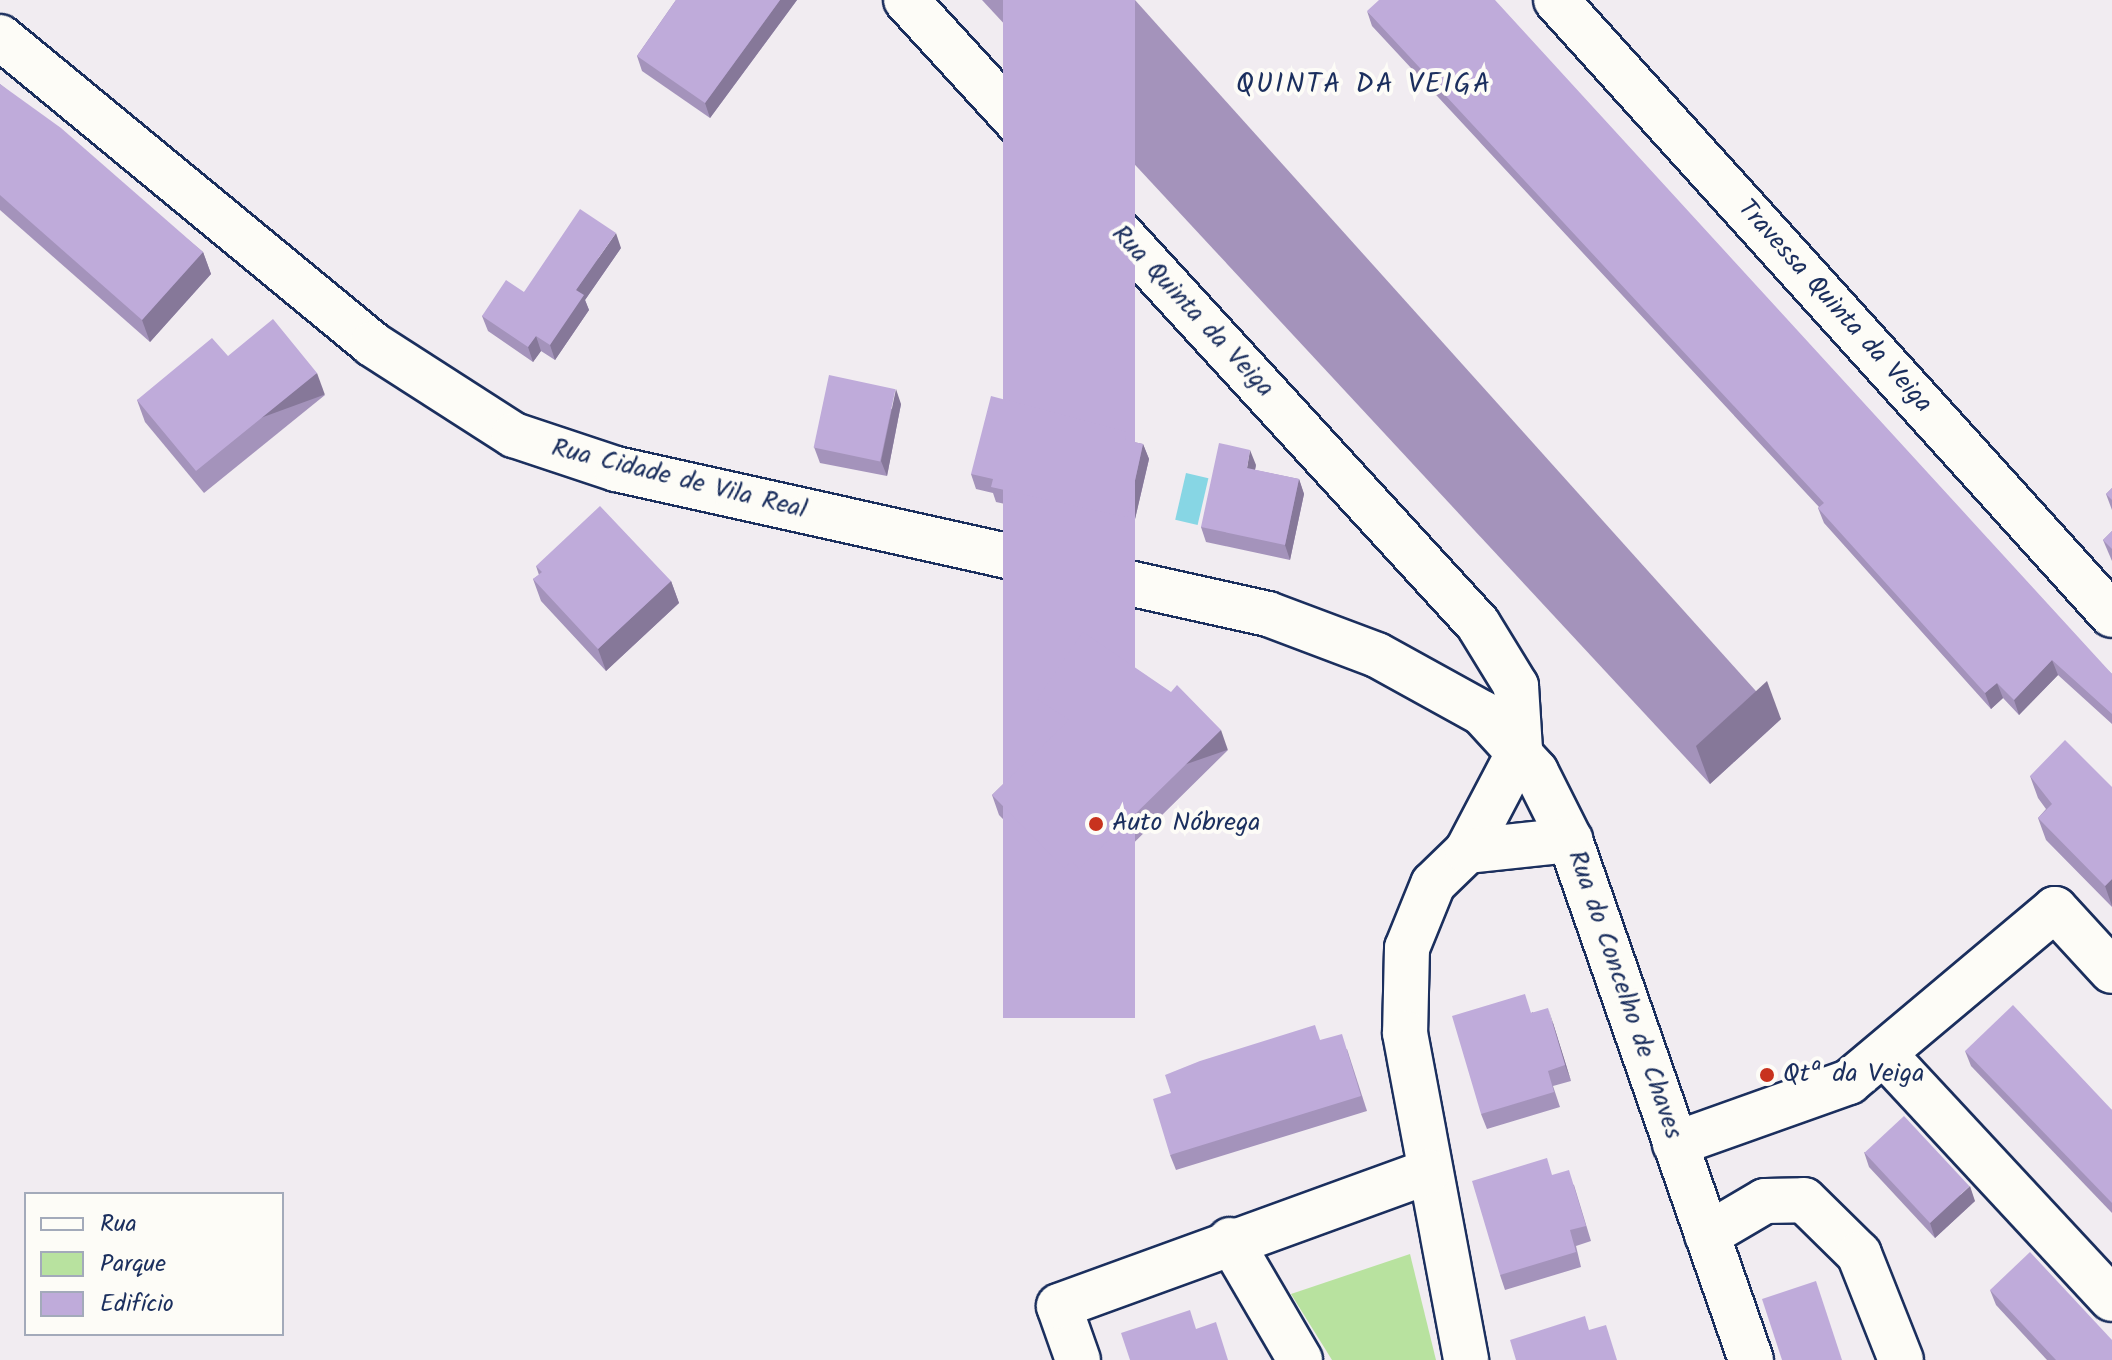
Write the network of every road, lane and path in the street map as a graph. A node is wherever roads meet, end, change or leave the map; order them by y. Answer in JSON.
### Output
{"nodes":[{"id":1,"x":906,"y":0,"type":"edge"},
{"id":2,"x":1556,"y":0,"type":"edge"},
{"id":3,"x":0,"y":37,"type":"edge"},
{"id":4,"x":2112,"y":615,"type":"edge"},
{"id":5,"x":1478,"y":624,"type":"junction"},
{"id":6,"x":1426,"y":681,"type":"joint"},
{"id":7,"x":1472,"y":707,"type":"junction"},
{"id":8,"x":1520,"y":750,"type":"junction"},
{"id":9,"x":1570,"y":840,"type":"junction"},
{"id":10,"x":1467,"y":851,"type":"junction"},
{"id":11,"x":2112,"y":971,"type":"edge"},
{"id":12,"x":1885,"y":1055,"type":"junction"},
{"id":13,"x":1675,"y":1144,"type":"junction"},
{"id":14,"x":1428,"y":1172,"type":"junction"},
{"id":15,"x":1707,"y":1235,"type":"junction"},
{"id":16,"x":1230,"y":1240,"type":"junction"},
{"id":17,"x":2112,"y":1299,"type":"edge"},
{"id":18,"x":1078,"y":1360,"type":"edge"},
{"id":19,"x":1300,"y":1360,"type":"edge"},
{"id":20,"x":1466,"y":1360,"type":"edge"},
{"id":21,"x":1751,"y":1360,"type":"edge"},
{"id":22,"x":1901,"y":1360,"type":"edge"}],
"edges":[{"from":1,"to":5,"type":"street","name":"Rua Quinta da Veiga"},
{"from":2,"to":4,"type":"street","name":"Travessa Quinta da Veiga"},
{"from":3,"to":6,"type":"street","name":"Rua Cidade de Vila Real"},
{"from":5,"to":7,"type":"street"},
{"from":5,"to":8,"type":"street","name":"Rua Quinta da Veiga"},
{"from":6,"to":7,"type":"street","name":"Rua do Concelho de Chaves"},
{"from":7,"to":8,"type":"street","name":"Rua do Concelho de Chaves"},
{"from":8,"to":9,"type":"street","name":"Rua do Concelho de Chaves"},
{"from":8,"to":10,"type":"street"},
{"from":9,"to":10,"type":"street"},
{"from":9,"to":13,"type":"street","name":"Rua do Concelho de Chaves"},
{"from":10,"to":14,"type":"street"},
{"from":11,"to":12,"type":"street"},
{"from":12,"to":13,"type":"street"},
{"from":12,"to":17,"type":"street"},
{"from":13,"to":15,"type":"street","name":"Rua do Concelho de Chaves"},
{"from":14,"to":16,"type":"street"},
{"from":14,"to":20,"type":"street"},
{"from":15,"to":21,"type":"street","name":"Rua do Concelho de Chaves"},
{"from":15,"to":22,"type":"street"},
{"from":16,"to":18,"type":"street"},
{"from":16,"to":19,"type":"street"}]}
